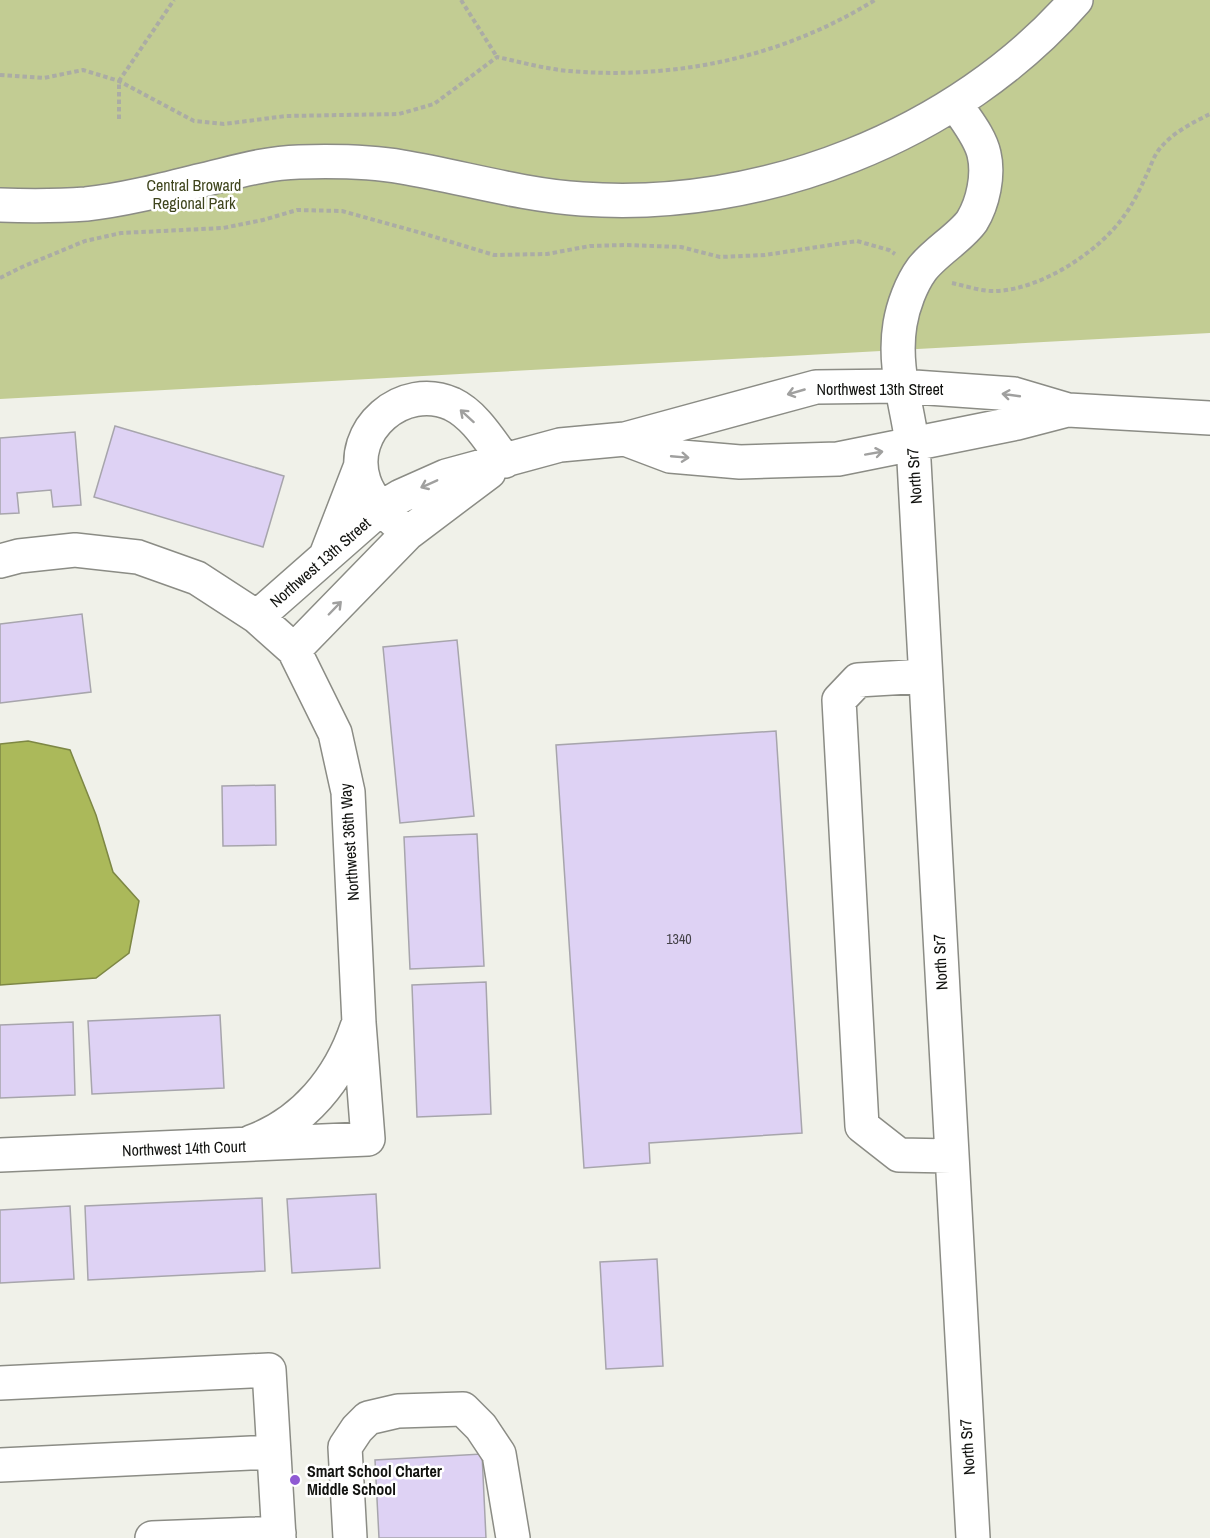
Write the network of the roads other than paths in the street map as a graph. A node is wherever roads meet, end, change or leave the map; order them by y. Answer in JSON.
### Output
{"nodes":[{"id":1,"x":1076,"y":0,"type":"edge"},
{"id":2,"x":954,"y":103,"type":"junction"},
{"id":3,"x":0,"y":205,"type":"edge"},
{"id":4,"x":900,"y":386,"type":"junction"},
{"id":5,"x":1068,"y":410,"type":"junction"},
{"id":6,"x":1210,"y":418,"type":"edge"},
{"id":7,"x":625,"y":439,"type":"junction"},
{"id":8,"x":913,"y":445,"type":"junction"},
{"id":9,"x":505,"y":461,"type":"junction"},
{"id":10,"x":361,"y":465,"type":"junction"},
{"id":11,"x":381,"y":508,"type":"junction"},
{"id":12,"x":408,"y":533,"type":"junction"},
{"id":13,"x":326,"y":555,"type":"junction"},
{"id":14,"x":0,"y":561,"type":"edge"},
{"id":15,"x":257,"y":617,"type":"junction"},
{"id":16,"x":294,"y":650,"type":"junction"},
{"id":17,"x":925,"y":676,"type":"junction"},
{"id":18,"x":359,"y":1023,"type":"junction"},
{"id":19,"x":368,"y":1139,"type":"joint"},
{"id":20,"x":239,"y":1146,"type":"junction"},
{"id":21,"x":0,"y":1155,"type":"edge"},
{"id":22,"x":951,"y":1156,"type":"junction"},
{"id":23,"x":0,"y":1383,"type":"edge"},
{"id":24,"x":274,"y":1452,"type":"junction"},
{"id":25,"x":0,"y":1465,"type":"edge"},
{"id":26,"x":279,"y":1535,"type":"edge"},
{"id":27,"x":152,"y":1538,"type":"edge"},
{"id":28,"x":350,"y":1538,"type":"edge"},
{"id":29,"x":513,"y":1538,"type":"edge"},
{"id":30,"x":972,"y":1538,"type":"edge"}],
"edges":[{"from":1,"to":2,"type":"street"},
{"from":2,"to":3,"type":"street"},
{"from":2,"to":4,"type":"street","name":"North Sr7"},
{"from":5,"to":4,"type":"street","name":"Northwest 13th Street","one_way":true},
{"from":4,"to":7,"type":"street","name":"Northwest 13th Street","one_way":true},
{"from":4,"to":8,"type":"street","name":"North Sr7"},
{"from":5,"to":6,"type":"street","name":"Northwest 13th Street"},
{"from":5,"to":8,"type":"street","name":"Northwest 13th Street"},
{"from":7,"to":8,"type":"street","name":"Northwest 13th Street","one_way":true},
{"from":7,"to":9,"type":"street","name":"Northwest 13th Street"},
{"from":8,"to":17,"type":"street","name":"North Sr7"},
{"from":9,"to":10,"type":"street","one_way":true},
{"from":9,"to":11,"type":"street","name":"Northwest 13th Street","one_way":true},
{"from":9,"to":12,"type":"street","name":"Northwest 13th Street"},
{"from":10,"to":11,"type":"street"},
{"from":10,"to":13,"type":"street"},
{"from":11,"to":12,"type":"street"},
{"from":11,"to":13,"type":"street","name":"Northwest 13th Street"},
{"from":16,"to":12,"type":"street","name":"Northwest 13th Street","one_way":true},
{"from":13,"to":15,"type":"street","name":"Northwest 13th Street"},
{"from":14,"to":15,"type":"street","name":"Northwest 13th Street"},
{"from":15,"to":16,"type":"street","name":"Northwest 36th Way"},
{"from":16,"to":18,"type":"street","name":"Northwest 36th Way"},
{"from":17,"to":22,"type":"street","name":"North Sr7"},
{"from":17,"to":22,"type":"street"},
{"from":18,"to":19,"type":"street","name":"Northwest 36th Way"},
{"from":18,"to":20,"type":"street","name":"Northwest 36th Way"},
{"from":19,"to":20,"type":"street","name":"Northwest 14th Court"},
{"from":20,"to":21,"type":"street","name":"Northwest 14th Court"},
{"from":22,"to":30,"type":"street","name":"North Sr7"},
{"from":23,"to":24,"type":"street"},
{"from":24,"to":25,"type":"street"},
{"from":24,"to":26,"type":"street"},
{"from":26,"to":27,"type":"street"},
{"from":28,"to":29,"type":"street"}]}
